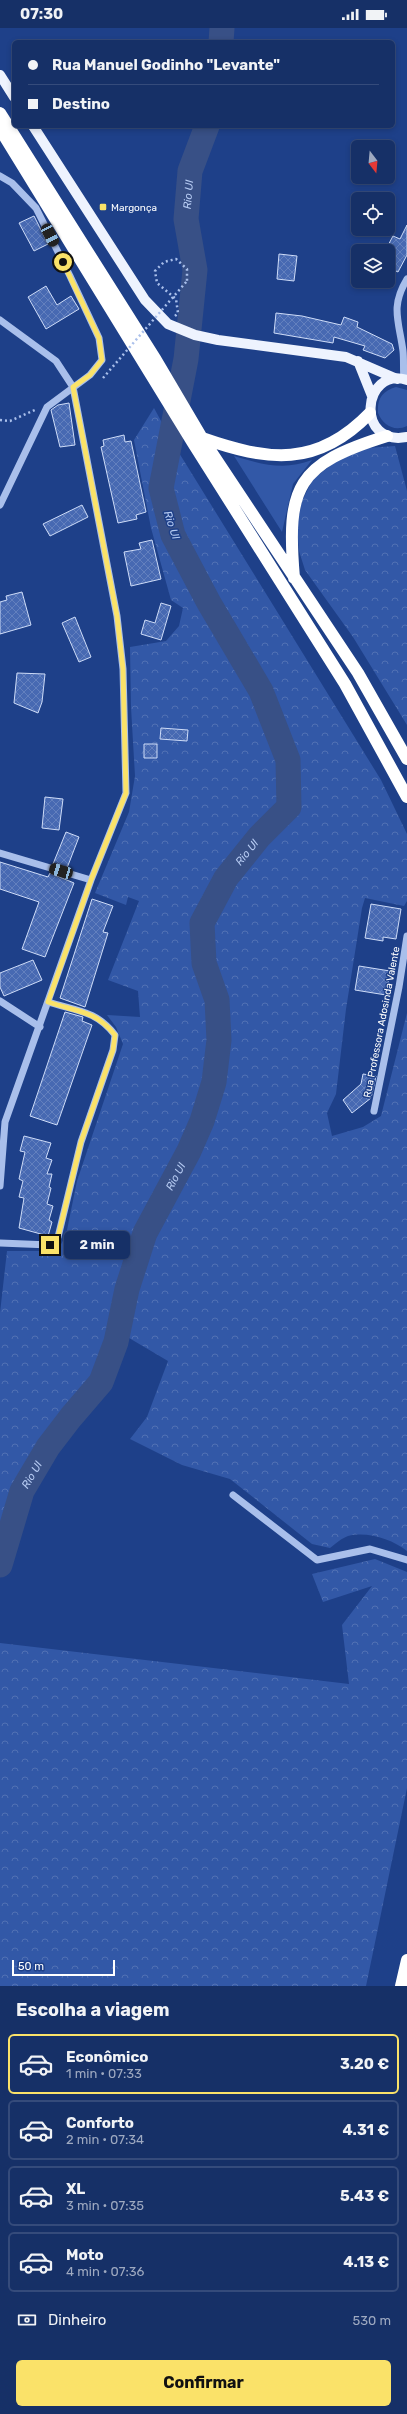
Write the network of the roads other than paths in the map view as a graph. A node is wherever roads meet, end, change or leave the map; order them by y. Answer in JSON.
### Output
{"nodes":[{"id":1,"x":0,"y":76,"type":"edge"},
{"id":2,"x":12,"y":94,"type":"edge"},
{"id":3,"x":0,"y":113,"type":"edge"},
{"id":4,"x":33,"y":128,"type":"edge"},
{"id":5,"x":0,"y":129,"type":"edge"},
{"id":6,"x":0,"y":176,"type":"edge"},
{"id":7,"x":407,"y":279,"type":"edge"},
{"id":8,"x":0,"y":320,"type":"edge"},
{"id":9,"x":358,"y":361,"type":"junction"},
{"id":10,"x":151,"y":363,"type":"junction"},
{"id":11,"x":402,"y":379,"type":"edge"},
{"id":12,"x":73,"y":387,"type":"junction"},
{"id":13,"x":372,"y":396,"type":"junction"},
{"id":14,"x":370,"y":413,"type":"junction"},
{"id":15,"x":387,"y":436,"type":"junction"},
{"id":16,"x":407,"y":437,"type":"edge"},
{"id":17,"x":198,"y":441,"type":"junction"},
{"id":18,"x":0,"y":505,"type":"edge"},
{"id":19,"x":294,"y":579,"type":"junction"},
{"id":20,"x":407,"y":760,"type":"edge"},
{"id":21,"x":407,"y":797,"type":"edge"},
{"id":22,"x":0,"y":853,"type":"edge"},
{"id":23,"x":91,"y":880,"type":"junction"},
{"id":24,"x":407,"y":936,"type":"edge"},
{"id":25,"x":0,"y":1001,"type":"edge"},
{"id":26,"x":48,"y":1002,"type":"junction"},
{"id":27,"x":40,"y":1027,"type":"junction"},
{"id":28,"x":374,"y":1111,"type":"dead end"},
{"id":29,"x":0,"y":1186,"type":"edge"},
{"id":30,"x":0,"y":1243,"type":"edge"},
{"id":31,"x":233,"y":1495,"type":"dead end"},
{"id":32,"x":407,"y":1560,"type":"edge"},
{"id":33,"x":407,"y":1960,"type":"edge"},
{"id":34,"x":401,"y":1986,"type":"edge"}],
"edges":[{"from":1,"to":2,"type":"main road"},
{"from":3,"to":10,"type":"highway"},
{"from":4,"to":9,"type":"main road"},
{"from":5,"to":10,"type":"highway"},
{"from":6,"to":12,"type":"street"},
{"from":7,"to":11,"type":"street"},
{"from":8,"to":12,"type":"street"},
{"from":9,"to":11,"type":"main road"},
{"from":9,"to":13,"type":"main road"},
{"from":10,"to":17,"type":"highway"},
{"from":11,"to":13,"type":"main road"},
{"from":12,"to":18,"type":"street"},
{"from":12,"to":23,"type":"street"},
{"from":13,"to":14,"type":"main road"},
{"from":14,"to":15,"type":"main road"},
{"from":14,"to":17,"type":"highway"},
{"from":15,"to":16,"type":"main road"},
{"from":15,"to":19,"type":"highway"},
{"from":17,"to":19,"type":"highway"},
{"from":17,"to":21,"type":"highway"},
{"from":19,"to":20,"type":"highway"},
{"from":22,"to":23,"type":"street"},
{"from":23,"to":26,"type":"street"},
{"from":24,"to":28,"type":"street","name":"Rua Professora Adosinda Valente"},
{"from":25,"to":27,"type":"street"},
{"from":26,"to":27,"type":"street"},
{"from":26,"to":30,"type":"street"},
{"from":27,"to":29,"type":"street"},
{"from":31,"to":32,"type":"street"},
{"from":33,"to":34,"type":"highway"}]}
